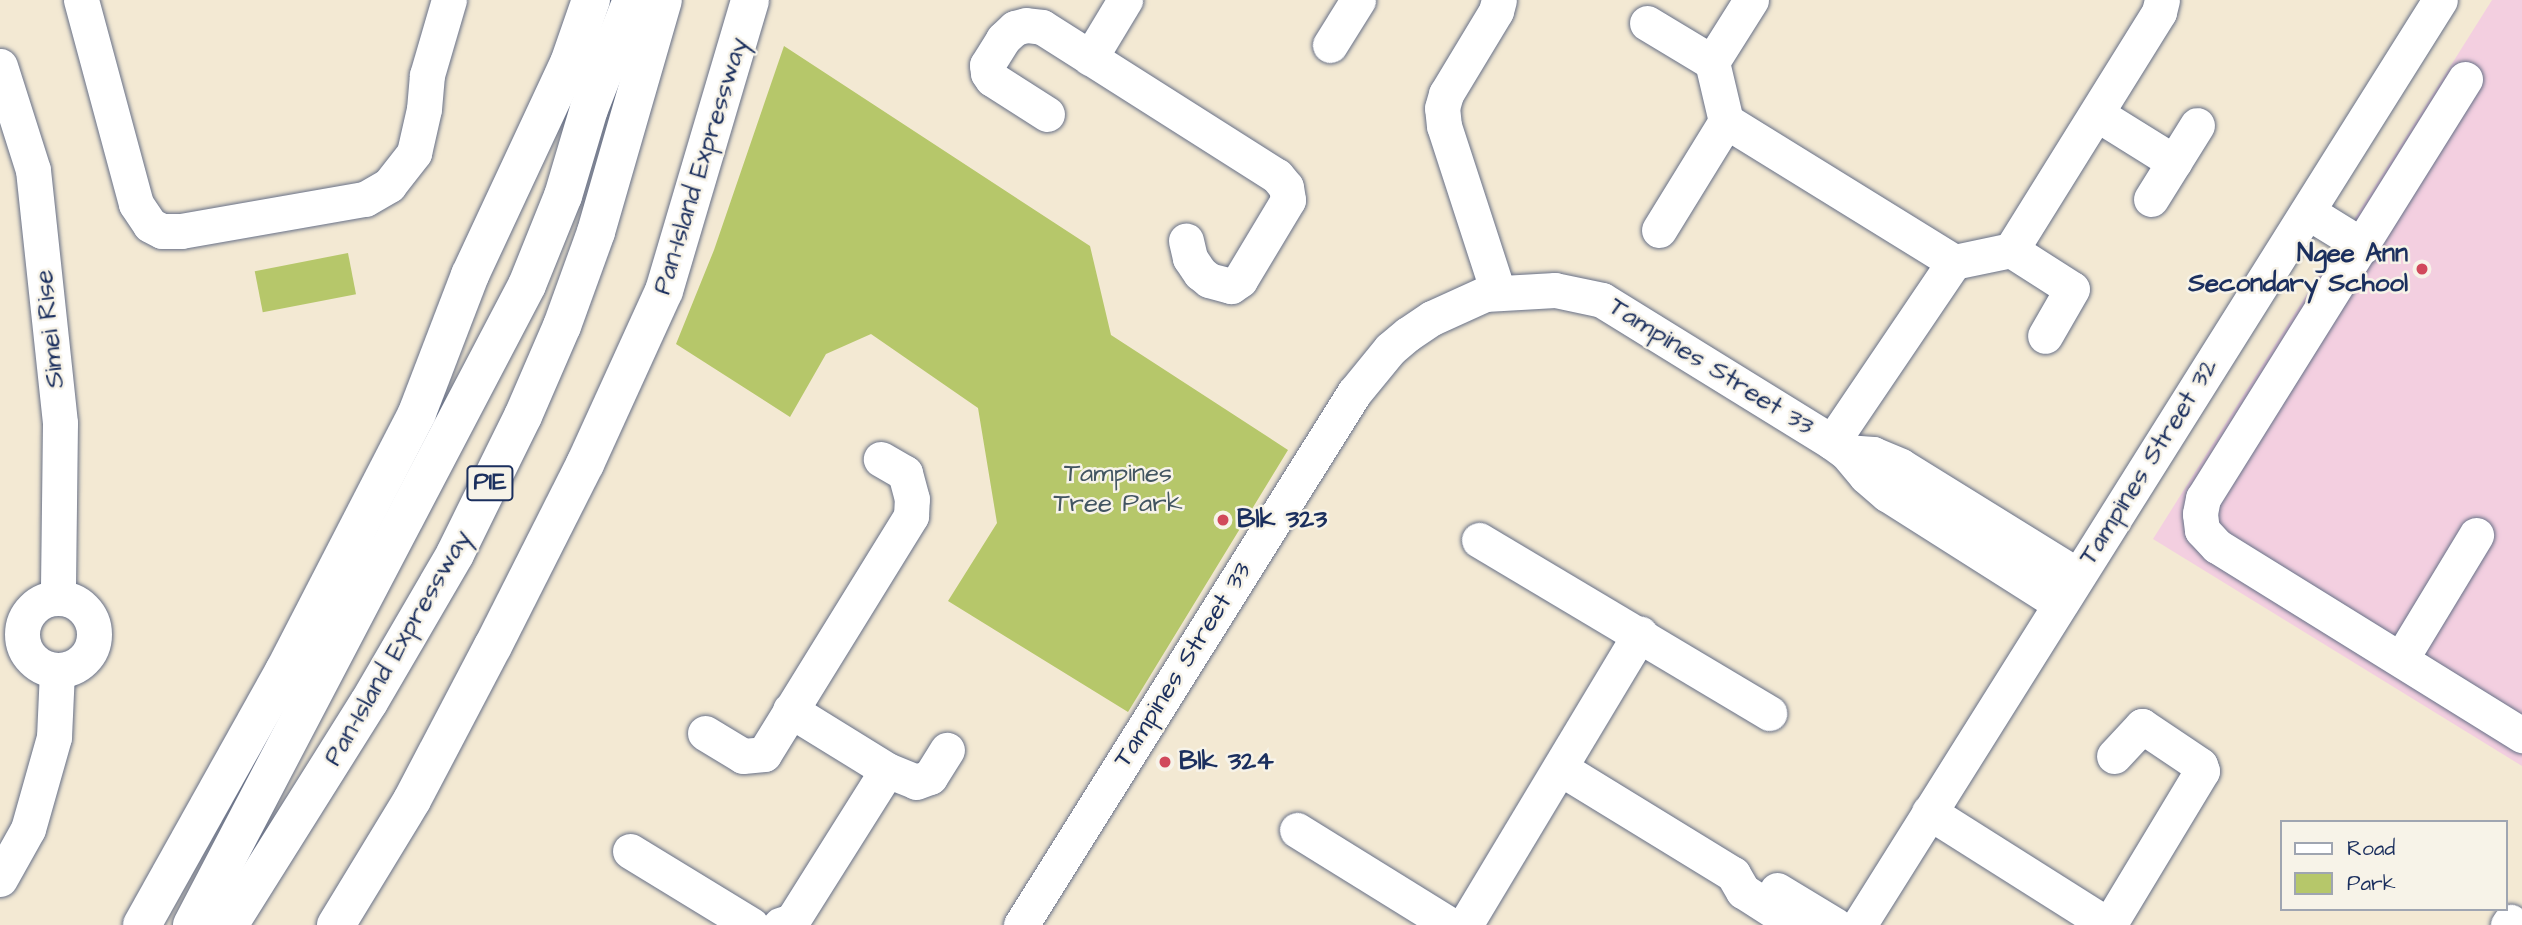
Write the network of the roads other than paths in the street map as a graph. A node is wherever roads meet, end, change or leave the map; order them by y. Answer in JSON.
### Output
{"nodes":[{"id":1,"x":81,"y":0,"type":"edge"},
{"id":2,"x":449,"y":0,"type":"edge"},
{"id":3,"x":591,"y":0,"type":"edge"},
{"id":4,"x":632,"y":0,"type":"edge"},
{"id":5,"x":663,"y":0,"type":"edge"},
{"id":6,"x":1125,"y":0,"type":"edge"},
{"id":7,"x":1358,"y":0,"type":"edge"},
{"id":8,"x":1499,"y":0,"type":"edge"},
{"id":9,"x":1751,"y":0,"type":"edge"},
{"id":10,"x":2162,"y":0,"type":"edge"},
{"id":11,"x":2440,"y":0,"type":"edge"},
{"id":12,"x":750,"y":3,"type":"edge"},
{"id":13,"x":1647,"y":23,"type":"dead end"},
{"id":14,"x":1330,"y":45,"type":"dead end"},
{"id":15,"x":1090,"y":58,"type":"junction"},
{"id":16,"x":1713,"y":62,"type":"junction"},
{"id":17,"x":0,"y":66,"type":"edge"},
{"id":18,"x":2465,"y":79,"type":"dead end"},
{"id":19,"x":589,"y":109,"type":"junction"},
{"id":20,"x":1047,"y":114,"type":"dead end"},
{"id":21,"x":2096,"y":114,"type":"junction"},
{"id":22,"x":1726,"y":121,"type":"junction"},
{"id":23,"x":2197,"y":125,"type":"dead end"},
{"id":24,"x":2174,"y":162,"type":"junction"},
{"id":25,"x":2151,"y":199,"type":"dead end"},
{"id":26,"x":2308,"y":212,"type":"junction"},
{"id":27,"x":1659,"y":230,"type":"dead end"},
{"id":28,"x":1186,"y":240,"type":"dead end"},
{"id":29,"x":2363,"y":246,"type":"junction"},
{"id":30,"x":2011,"y":250,"type":"junction"},
{"id":31,"x":1954,"y":262,"type":"junction"},
{"id":32,"x":470,"y":275,"type":"junction"},
{"id":33,"x":1498,"y":292,"type":"junction"},
{"id":34,"x":2045,"y":336,"type":"dead end"},
{"id":35,"x":1839,"y":447,"type":"junction"},
{"id":36,"x":881,"y":458,"type":"dead end"},
{"id":37,"x":2476,"y":535,"type":"dead end"},
{"id":38,"x":1479,"y":540,"type":"dead end"},
{"id":39,"x":2068,"y":589,"type":"junction"},
{"id":40,"x":58,"y":597,"type":"junction"},
{"id":41,"x":1640,"y":634,"type":"junction"},
{"id":42,"x":11,"y":636,"type":"edge"},
{"id":43,"x":2401,"y":659,"type":"junction"},
{"id":44,"x":57,"y":671,"type":"junction"},
{"id":45,"x":790,"y":709,"type":"junction"},
{"id":46,"x":1769,"y":713,"type":"dead end"},
{"id":47,"x":705,"y":733,"type":"dead end"},
{"id":48,"x":2522,"y":734,"type":"edge"},
{"id":49,"x":947,"y":750,"type":"dead end"},
{"id":50,"x":2114,"y":756,"type":"dead end"},
{"id":51,"x":1560,"y":768,"type":"junction"},
{"id":52,"x":887,"y":770,"type":"junction"},
{"id":53,"x":1929,"y":812,"type":"junction"},
{"id":54,"x":1297,"y":830,"type":"dead end"},
{"id":55,"x":630,"y":850,"type":"dead end"},
{"id":56,"x":1733,"y":874,"type":"junction"},
{"id":57,"x":0,"y":879,"type":"edge"},
{"id":58,"x":790,"y":924,"type":"edge"},
{"id":59,"x":142,"y":925,"type":"edge"},
{"id":60,"x":192,"y":925,"type":"edge"},
{"id":61,"x":229,"y":925,"type":"edge"},
{"id":62,"x":336,"y":925,"type":"edge"},
{"id":63,"x":751,"y":925,"type":"edge"},
{"id":64,"x":1021,"y":925,"type":"edge"},
{"id":65,"x":1450,"y":925,"type":"edge"},
{"id":66,"x":1465,"y":925,"type":"edge"},
{"id":67,"x":1796,"y":925,"type":"edge"},
{"id":68,"x":1835,"y":925,"type":"edge"},
{"id":69,"x":1859,"y":925,"type":"edge"},
{"id":70,"x":2108,"y":925,"type":"edge"}],
"edges":[{"from":1,"to":2,"type":"street"},
{"from":3,"to":32,"type":"highway"},
{"from":4,"to":19,"type":"highway"},
{"from":5,"to":61,"type":"highway","name":"Pan-Island Expressway","number":"PIE"},
{"from":6,"to":15,"type":"street"},
{"from":7,"to":14,"type":"street"},
{"from":8,"to":33,"type":"street"},
{"from":9,"to":16,"type":"street"},
{"from":10,"to":21,"type":"street"},
{"from":11,"to":26,"type":"street","name":"Tampines Street 32"},
{"from":12,"to":62,"type":"highway","name":"Pan-Island Expressway"},
{"from":13,"to":16,"type":"street"},
{"from":15,"to":20,"type":"street"},
{"from":15,"to":28,"type":"street"},
{"from":16,"to":22,"type":"street"},
{"from":17,"to":40,"type":"street","name":"Simei Rise"},
{"from":18,"to":29,"type":"street"},
{"from":19,"to":32,"type":"highway"},
{"from":19,"to":60,"type":"highway"},
{"from":21,"to":24,"type":"street"},
{"from":21,"to":30,"type":"street"},
{"from":22,"to":27,"type":"street"},
{"from":22,"to":31,"type":"street"},
{"from":23,"to":24,"type":"street"},
{"from":24,"to":25,"type":"street"},
{"from":26,"to":29,"type":"street"},
{"from":26,"to":39,"type":"street","name":"Tampines Street 32"},
{"from":29,"to":43,"type":"street"},
{"from":30,"to":31,"type":"street"},
{"from":30,"to":34,"type":"street"},
{"from":31,"to":35,"type":"street"},
{"from":32,"to":59,"type":"highway"},
{"from":33,"to":35,"type":"street","name":"Tampines Street 33"},
{"from":33,"to":64,"type":"street","name":"Tampines Street 33"},
{"from":35,"to":39,"type":"street","name":"Tampines Street 33"},
{"from":36,"to":45,"type":"street"},
{"from":37,"to":43,"type":"street"},
{"from":38,"to":41,"type":"street"},
{"from":39,"to":53,"type":"street","name":"Tampines Street 32"},
{"from":40,"to":42,"type":"street"},
{"from":40,"to":44,"type":"street"},
{"from":41,"to":46,"type":"street"},
{"from":41,"to":51,"type":"street"},
{"from":42,"to":44,"type":"street"},
{"from":43,"to":48,"type":"street"},
{"from":44,"to":57,"type":"street"},
{"from":45,"to":47,"type":"street"},
{"from":45,"to":52,"type":"street"},
{"from":49,"to":52,"type":"street"},
{"from":50,"to":70,"type":"street"},
{"from":51,"to":56,"type":"street"},
{"from":51,"to":66,"type":"street"},
{"from":52,"to":58,"type":"street"},
{"from":53,"to":69,"type":"street","name":"Tampines Street 32"},
{"from":53,"to":70,"type":"street"},
{"from":54,"to":65,"type":"street"},
{"from":55,"to":63,"type":"street"},
{"from":56,"to":67,"type":"street"},
{"from":56,"to":68,"type":"street"}]}
